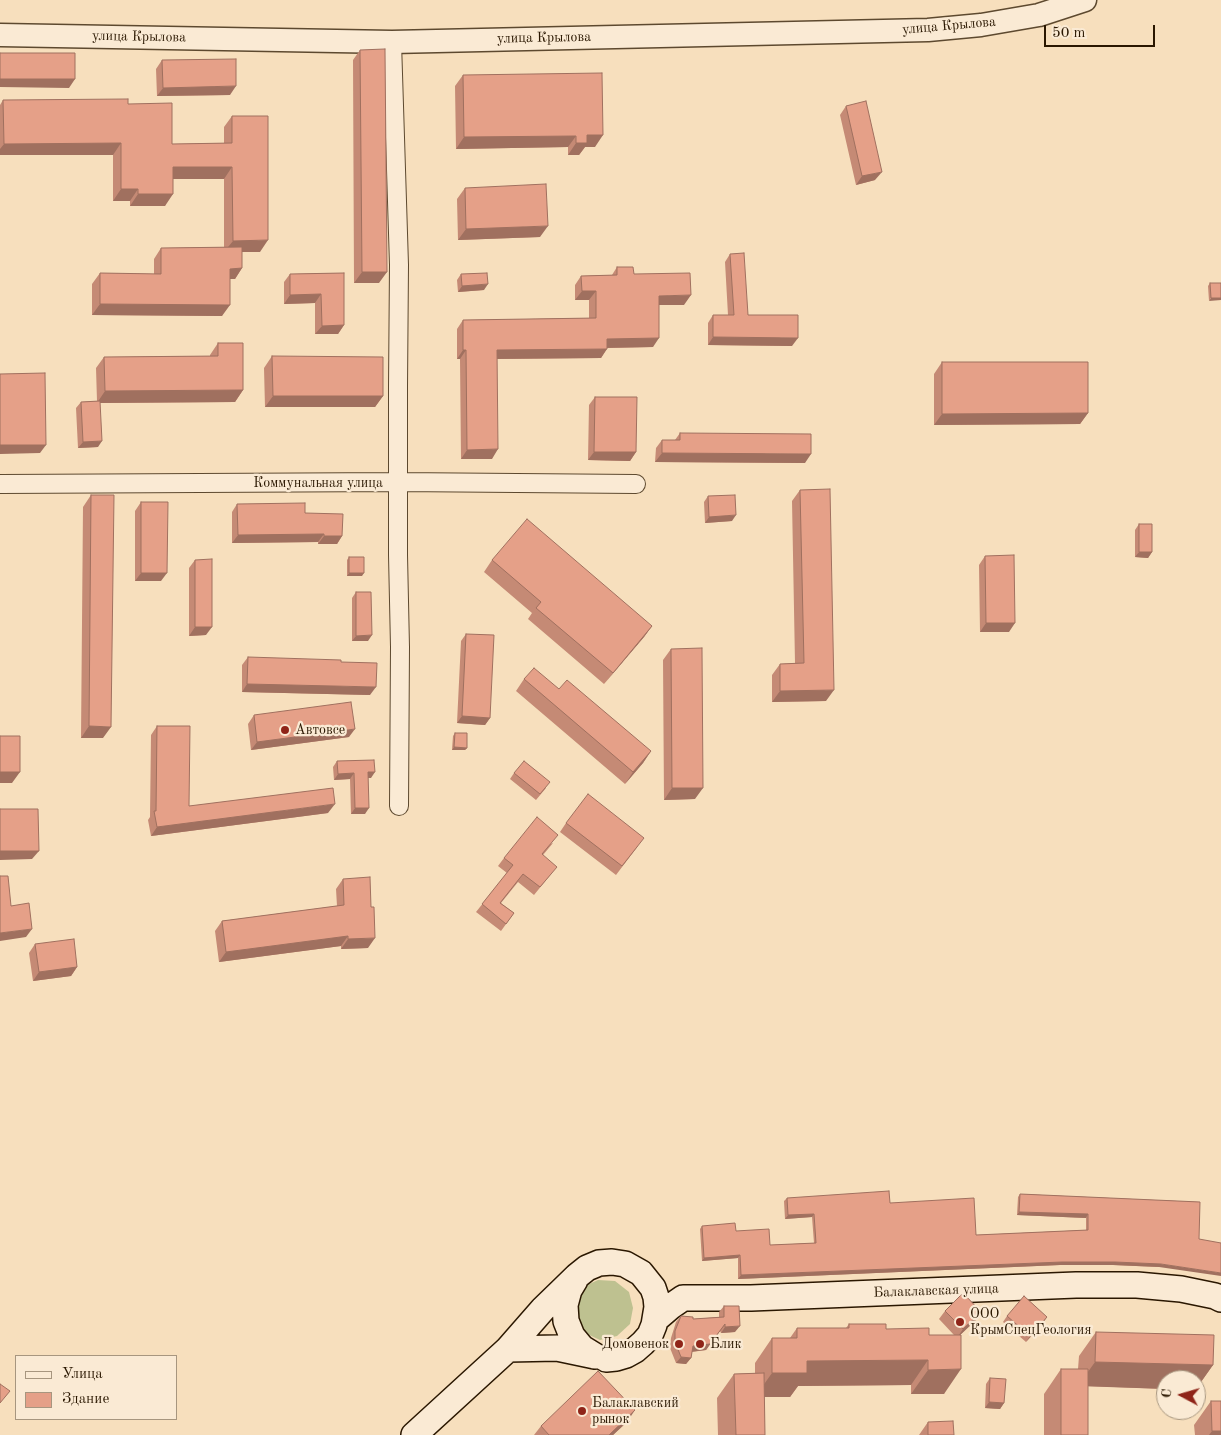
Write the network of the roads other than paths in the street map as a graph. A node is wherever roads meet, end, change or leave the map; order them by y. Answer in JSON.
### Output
{"nodes":[{"id":1,"x":1084,"y":0,"type":"edge"},
{"id":2,"x":0,"y":35,"type":"edge"},
{"id":3,"x":392,"y":42,"type":"junction"},
{"id":4,"x":398,"y":482,"type":"junction"},
{"id":5,"x":0,"y":484,"type":"edge"},
{"id":6,"x":636,"y":484,"type":"dead end"},
{"id":7,"x":399,"y":806,"type":"dead end"},
{"id":8,"x":577,"y":1276,"type":"junction"},
{"id":9,"x":653,"y":1288,"type":"junction"},
{"id":10,"x":683,"y":1298,"type":"junction"},
{"id":11,"x":1221,"y":1299,"type":"edge"},
{"id":12,"x":656,"y":1319,"type":"junction"},
{"id":13,"x":508,"y":1349,"type":"junction"},
{"id":14,"x":601,"y":1357,"type":"junction"},
{"id":15,"x":414,"y":1435,"type":"edge"}],
"edges":[{"from":1,"to":3,"type":"street","name":"улица Крылова"},
{"from":2,"to":3,"type":"street","name":"улица Крылова"},
{"from":3,"to":4,"type":"street"},
{"from":4,"to":5,"type":"street","name":"Коммунальная улица"},
{"from":4,"to":6,"type":"street","name":"Коммунальная улица"},
{"from":4,"to":7,"type":"street"},
{"from":8,"to":9,"type":"main road"},
{"from":8,"to":13,"type":"main road"},
{"from":8,"to":14,"type":"main road"},
{"from":9,"to":10,"type":"main road","name":"Балаклавская улица"},
{"from":9,"to":12,"type":"main road"},
{"from":10,"to":11,"type":"main road","name":"Балаклавская улица"},
{"from":10,"to":12,"type":"main road"},
{"from":12,"to":14,"type":"main road"},
{"from":13,"to":14,"type":"main road"},
{"from":13,"to":15,"type":"main road"}]}
